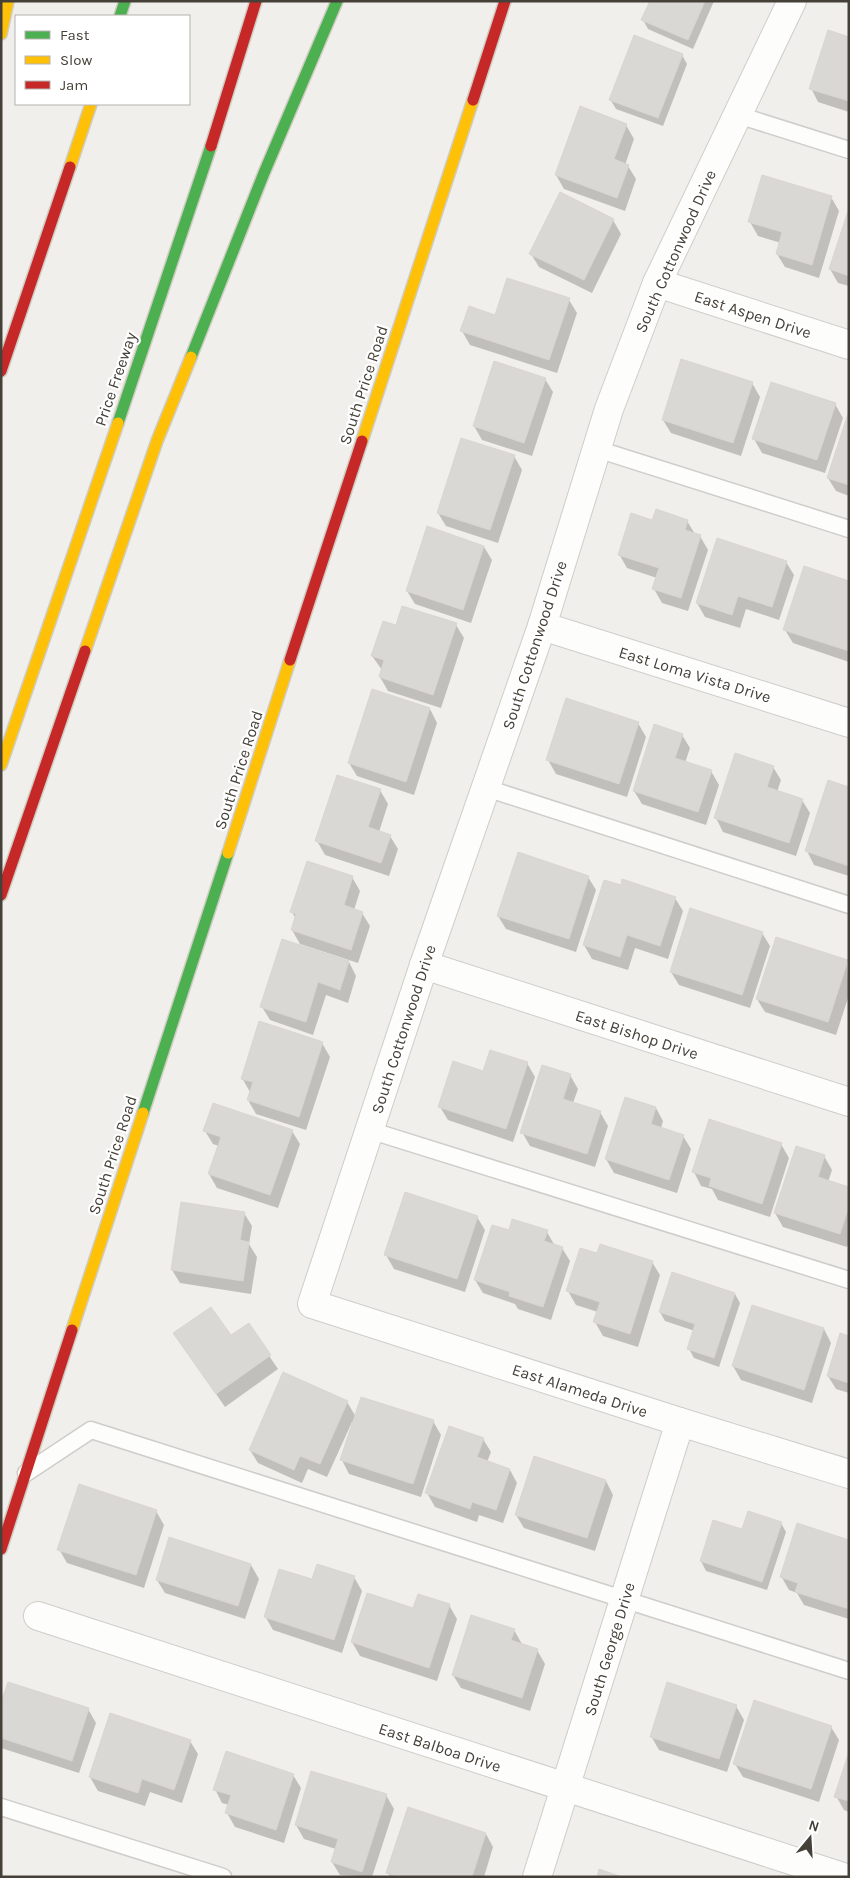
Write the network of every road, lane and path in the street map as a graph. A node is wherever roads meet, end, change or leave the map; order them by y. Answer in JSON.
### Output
{"nodes":[{"id":1,"x":8,"y":1,"type":"edge"},
{"id":2,"x":125,"y":1,"type":"edge"},
{"id":3,"x":256,"y":1,"type":"edge"},
{"id":4,"x":337,"y":1,"type":"edge"},
{"id":5,"x":505,"y":1,"type":"edge"},
{"id":6,"x":792,"y":1,"type":"edge"},
{"id":7,"x":120,"y":15,"type":"edge"},
{"id":8,"x":1,"y":34,"type":"edge"},
{"id":9,"x":91,"y":105,"type":"edge"},
{"id":10,"x":738,"y":115,"type":"junction"},
{"id":11,"x":849,"y":150,"type":"edge"},
{"id":12,"x":657,"y":283,"type":"junction"},
{"id":13,"x":849,"y":345,"type":"edge"},
{"id":14,"x":1,"y":371,"type":"edge"},
{"id":15,"x":597,"y":449,"type":"junction"},
{"id":16,"x":849,"y":529,"type":"edge"},
{"id":17,"x":542,"y":626,"type":"junction"},
{"id":18,"x":849,"y":723,"type":"edge"},
{"id":19,"x":1,"y":765,"type":"edge"},
{"id":20,"x":486,"y":788,"type":"junction"},
{"id":21,"x":1,"y":895,"type":"edge"},
{"id":22,"x":849,"y":905,"type":"edge"},
{"id":23,"x":424,"y":965,"type":"junction"},
{"id":24,"x":849,"y":1102,"type":"edge"},
{"id":25,"x":370,"y":1130,"type":"junction"},
{"id":26,"x":849,"y":1280,"type":"edge"},
{"id":27,"x":312,"y":1304,"type":"joint"},
{"id":28,"x":680,"y":1422,"type":"junction"},
{"id":29,"x":26,"y":1473,"type":"junction"},
{"id":30,"x":849,"y":1474,"type":"edge"},
{"id":31,"x":1,"y":1548,"type":"edge"},
{"id":32,"x":624,"y":1600,"type":"junction"},
{"id":33,"x":38,"y":1616,"type":"dead end"},
{"id":34,"x":849,"y":1671,"type":"edge"},
{"id":35,"x":565,"y":1787,"type":"junction"},
{"id":36,"x":1,"y":1807,"type":"edge"},
{"id":37,"x":223,"y":1877,"type":"edge"},
{"id":38,"x":537,"y":1877,"type":"edge"},
{"id":39,"x":843,"y":1877,"type":"edge"}],
"edges":[{"from":1,"to":8,"type":"main road"},
{"from":2,"to":7,"type":"main road"},
{"from":3,"to":19,"type":"main road","name":"Price Freeway"},
{"from":4,"to":21,"type":"main road"},
{"from":5,"to":29,"type":"main road","name":"South Price Road"},
{"from":6,"to":10,"type":"street","name":"South Cottonwood Drive"},
{"from":9,"to":14,"type":"main road"},
{"from":10,"to":11,"type":"lane"},
{"from":10,"to":12,"type":"street","name":"South Cottonwood Drive"},
{"from":12,"to":13,"type":"street","name":"East Aspen Drive"},
{"from":12,"to":15,"type":"street","name":"South Cottonwood Drive"},
{"from":15,"to":16,"type":"lane"},
{"from":15,"to":17,"type":"street","name":"South Cottonwood Drive"},
{"from":17,"to":18,"type":"street","name":"East Loma Vista Drive"},
{"from":17,"to":20,"type":"street","name":"South Cottonwood Drive"},
{"from":20,"to":22,"type":"lane"},
{"from":20,"to":23,"type":"street","name":"South Cottonwood Drive"},
{"from":23,"to":24,"type":"street","name":"East Bishop Drive"},
{"from":23,"to":25,"type":"street","name":"South Cottonwood Drive"},
{"from":25,"to":26,"type":"lane"},
{"from":25,"to":27,"type":"street","name":"South Cottonwood Drive"},
{"from":27,"to":28,"type":"street","name":"East Alameda Drive"},
{"from":28,"to":30,"type":"street","name":"East Alameda Drive"},
{"from":28,"to":32,"type":"street","name":"South George Drive"},
{"from":29,"to":31,"type":"main road","name":"South Price Road"},
{"from":29,"to":32,"type":"lane"},
{"from":32,"to":34,"type":"lane"},
{"from":32,"to":35,"type":"street","name":"South George Drive"},
{"from":33,"to":35,"type":"street","name":"East Balboa Drive"},
{"from":35,"to":38,"type":"street","name":"South George Drive"},
{"from":35,"to":39,"type":"street","name":"East Balboa Drive"},
{"from":36,"to":37,"type":"lane"}]}
